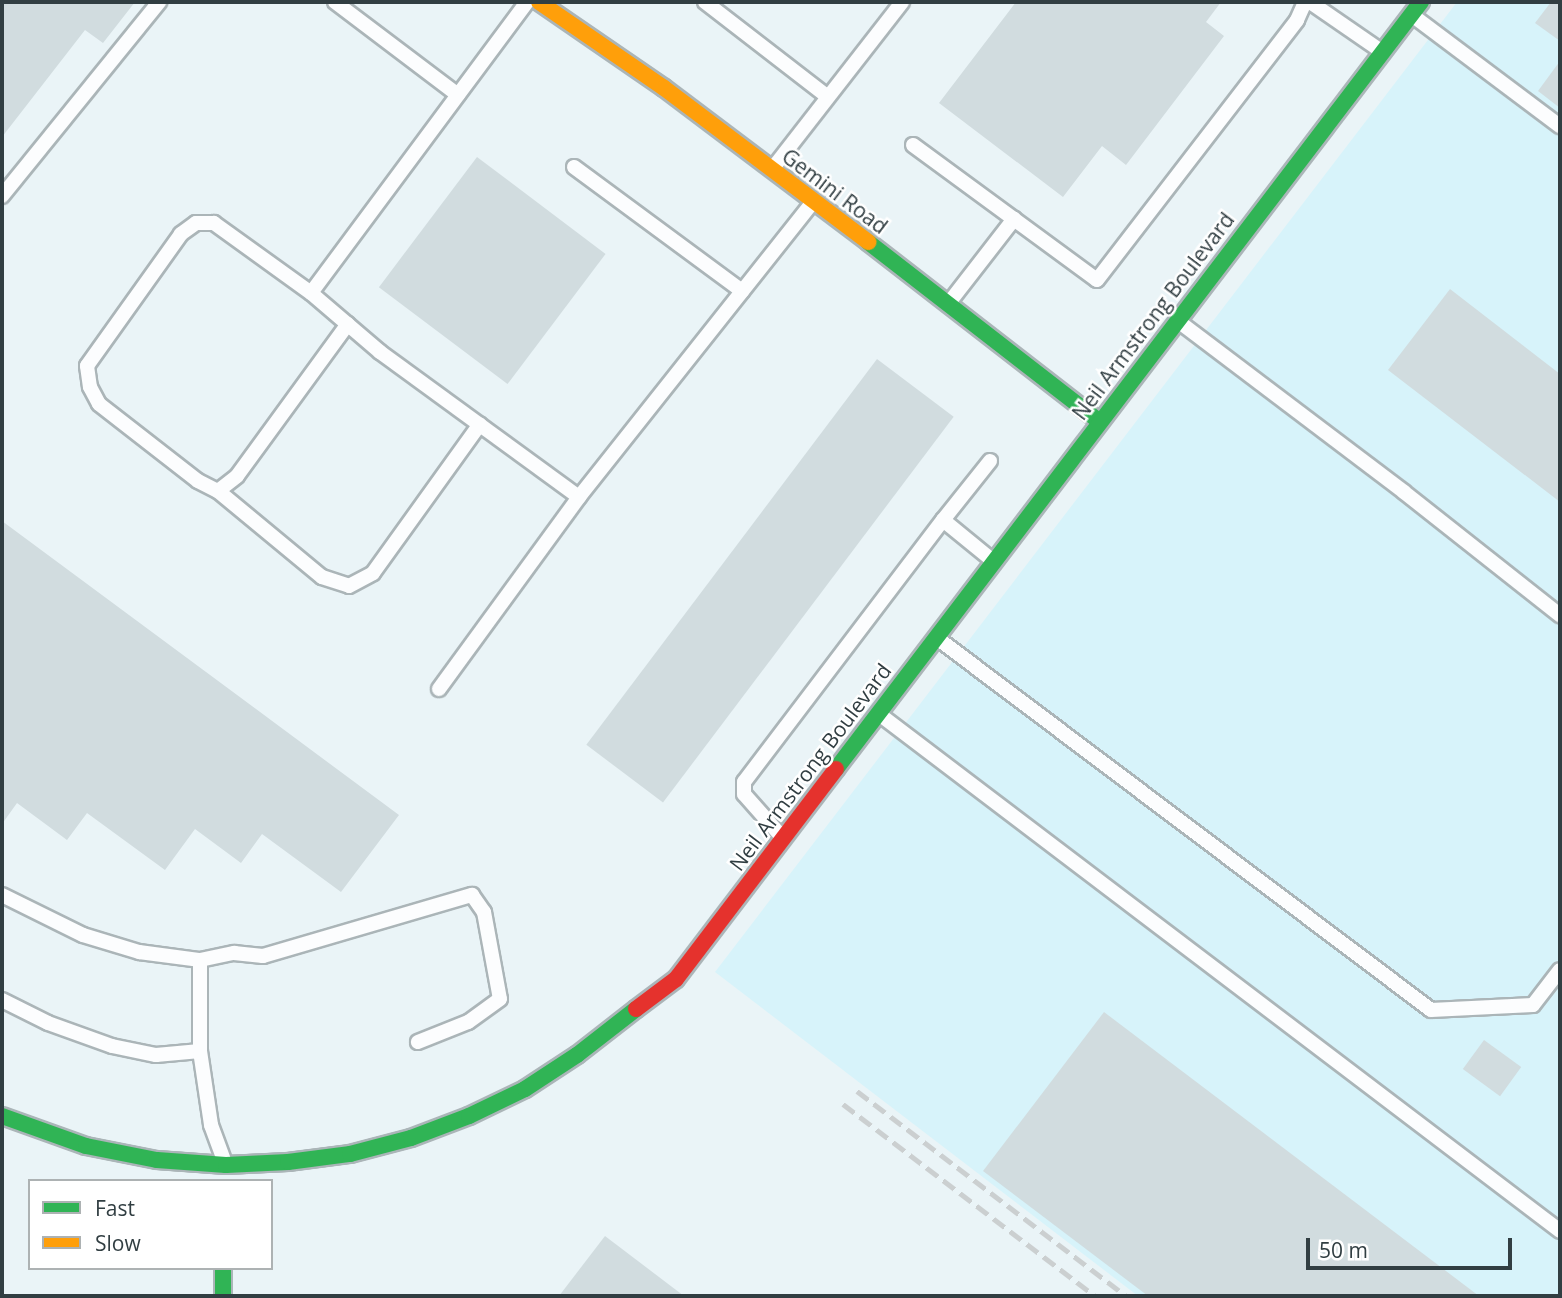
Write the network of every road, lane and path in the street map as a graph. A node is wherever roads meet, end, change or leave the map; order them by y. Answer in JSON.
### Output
{"nodes":[{"id":1,"x":159,"y":2,"type":"edge"},
{"id":2,"x":335,"y":2,"type":"edge"},
{"id":3,"x":527,"y":2,"type":"edge"},
{"id":4,"x":539,"y":2,"type":"edge"},
{"id":5,"x":705,"y":2,"type":"edge"},
{"id":6,"x":902,"y":2,"type":"edge"},
{"id":7,"x":1308,"y":2,"type":"edge"},
{"id":8,"x":1416,"y":8,"type":"edge"},
{"id":9,"x":1382,"y":52,"type":"junction"},
{"id":10,"x":458,"y":95,"type":"junction"},
{"id":11,"x":828,"y":97,"type":"junction"},
{"id":12,"x":1560,"y":126,"type":"edge"},
{"id":13,"x":913,"y":145,"type":"dead end"},
{"id":14,"x":574,"y":167,"type":"dead end"},
{"id":15,"x":772,"y":169,"type":"junction"},
{"id":16,"x":2,"y":196,"type":"edge"},
{"id":17,"x":814,"y":200,"type":"junction"},
{"id":18,"x":1014,"y":219,"type":"junction"},
{"id":19,"x":742,"y":291,"type":"junction"},
{"id":20,"x":311,"y":293,"type":"junction"},
{"id":21,"x":948,"y":304,"type":"junction"},
{"id":22,"x":1177,"y":320,"type":"junction"},
{"id":23,"x":348,"y":324,"type":"junction"},
{"id":24,"x":1100,"y":421,"type":"junction"},
{"id":25,"x":480,"y":424,"type":"junction"},
{"id":26,"x":990,"y":461,"type":"dead end"},
{"id":27,"x":218,"y":491,"type":"junction"},
{"id":28,"x":579,"y":497,"type":"junction"},
{"id":29,"x":943,"y":520,"type":"junction"},
{"id":30,"x":993,"y":561,"type":"junction"},
{"id":31,"x":1560,"y":615,"type":"edge"},
{"id":32,"x":935,"y":637,"type":"junction"},
{"id":33,"x":439,"y":689,"type":"dead end"},
{"id":34,"x":878,"y":713,"type":"junction"},
{"id":35,"x":783,"y":838,"type":"junction"},
{"id":36,"x":2,"y":895,"type":"edge"},
{"id":37,"x":200,"y":960,"type":"junction"},
{"id":38,"x":1560,"y":970,"type":"edge"},
{"id":39,"x":2,"y":1000,"type":"edge"},
{"id":40,"x":418,"y":1042,"type":"dead end"},
{"id":41,"x":200,"y":1051,"type":"junction"},
{"id":42,"x":2,"y":1116,"type":"edge"},
{"id":43,"x":226,"y":1173,"type":"edge"},
{"id":44,"x":1560,"y":1231,"type":"edge"},
{"id":45,"x":223,"y":1270,"type":"edge"},
{"id":46,"x":223,"y":1296,"type":"edge"}],
"edges":[{"from":1,"to":16,"type":"lane"},
{"from":2,"to":10,"type":"lane"},
{"from":3,"to":10,"type":"lane"},
{"from":4,"to":15,"type":"street","name":"Gemini Road"},
{"from":5,"to":11,"type":"lane"},
{"from":6,"to":11,"type":"lane"},
{"from":7,"to":9,"type":"lane"},
{"from":7,"to":18,"type":"lane"},
{"from":8,"to":9,"type":"street","name":"Neil Armstrong Boulevard"},
{"from":8,"to":12,"type":"lane"},
{"from":9,"to":22,"type":"street","name":"Neil Armstrong Boulevard"},
{"from":10,"to":20,"type":"lane"},
{"from":11,"to":15,"type":"lane"},
{"from":13,"to":18,"type":"lane"},
{"from":14,"to":19,"type":"lane"},
{"from":15,"to":17,"type":"street","name":"Gemini Road"},
{"from":17,"to":19,"type":"lane"},
{"from":17,"to":21,"type":"street","name":"Gemini Road"},
{"from":18,"to":21,"type":"lane"},
{"from":19,"to":28,"type":"lane"},
{"from":20,"to":23,"type":"lane"},
{"from":20,"to":27,"type":"lane"},
{"from":21,"to":24,"type":"street","name":"Gemini Road"},
{"from":22,"to":24,"type":"street","name":"Neil Armstrong Boulevard"},
{"from":22,"to":31,"type":"lane"},
{"from":23,"to":25,"type":"lane"},
{"from":23,"to":27,"type":"lane"},
{"from":24,"to":30,"type":"street","name":"Neil Armstrong Boulevard"},
{"from":25,"to":27,"type":"lane"},
{"from":25,"to":28,"type":"lane"},
{"from":26,"to":29,"type":"lane"},
{"from":28,"to":33,"type":"lane"},
{"from":29,"to":30,"type":"lane"},
{"from":29,"to":35,"type":"lane"},
{"from":30,"to":32,"type":"street","name":"Neil Armstrong Boulevard"},
{"from":32,"to":34,"type":"street","name":"Neil Armstrong Boulevard"},
{"from":32,"to":38,"type":"lane"},
{"from":34,"to":35,"type":"street","name":"Neil Armstrong Boulevard"},
{"from":34,"to":44,"type":"lane"},
{"from":35,"to":43,"type":"street","name":"Neil Armstrong Boulevard"},
{"from":36,"to":37,"type":"lane"},
{"from":37,"to":40,"type":"lane"},
{"from":37,"to":41,"type":"lane"},
{"from":39,"to":41,"type":"lane"},
{"from":41,"to":43,"type":"lane"},
{"from":42,"to":43,"type":"street","name":"Neil Armstrong Boulevard"},
{"from":45,"to":46,"type":"street"}]}
